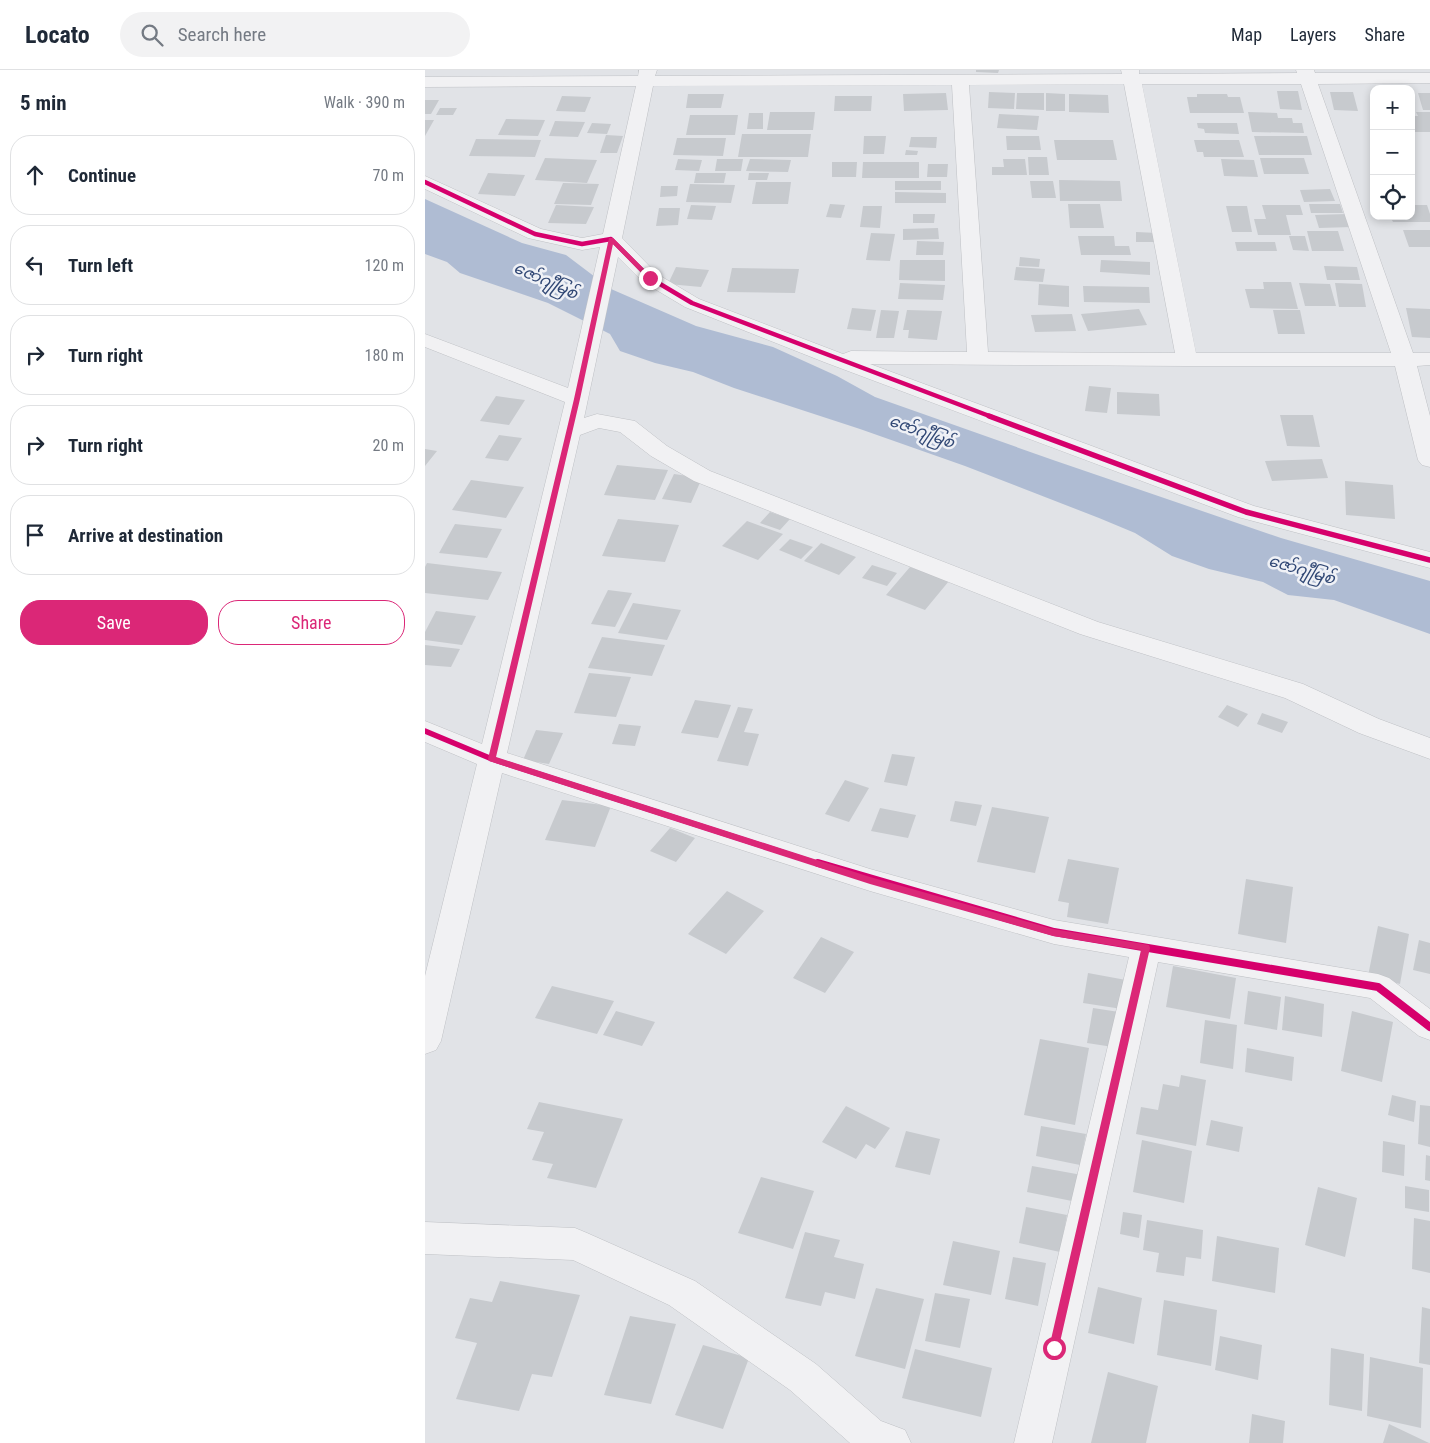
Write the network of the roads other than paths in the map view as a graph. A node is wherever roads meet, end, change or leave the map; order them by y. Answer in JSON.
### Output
{"nodes":[{"id":1,"x":1306,"y":74,"type":"edge"},
{"id":2,"x":828,"y":75,"type":"edge"},
{"id":3,"x":1131,"y":75,"type":"edge"},
{"id":4,"x":476,"y":76,"type":"edge"},
{"id":5,"x":647,"y":76,"type":"edge"},
{"id":6,"x":1430,"y":78,"type":"edge"},
{"id":7,"x":960,"y":80,"type":"junction"},
{"id":8,"x":425,"y":82,"type":"edge"},
{"id":9,"x":425,"y":182,"type":"edge"},
{"id":10,"x":609,"y":248,"type":"junction"},
{"id":11,"x":425,"y":340,"type":"edge"},
{"id":12,"x":832,"y":357,"type":"junction"},
{"id":13,"x":978,"y":358,"type":"junction"},
{"id":14,"x":1404,"y":359,"type":"junction"},
{"id":15,"x":1430,"y":359,"type":"edge"},
{"id":16,"x":1187,"y":360,"type":"junction"},
{"id":17,"x":577,"y":399,"type":"junction"},
{"id":18,"x":569,"y":431,"type":"junction"},
{"id":19,"x":1430,"y":460,"type":"edge"},
{"id":20,"x":1430,"y":560,"type":"edge"},
{"id":21,"x":425,"y":731,"type":"edge"},
{"id":22,"x":1430,"y":749,"type":"edge"},
{"id":23,"x":492,"y":759,"type":"junction"},
{"id":24,"x":1146,"y":948,"type":"junction"},
{"id":25,"x":1430,"y":1027,"type":"edge"},
{"id":26,"x":425,"y":1041,"type":"edge"},
{"id":27,"x":425,"y":1238,"type":"edge"},
{"id":28,"x":892,"y":1443,"type":"edge"},
{"id":29,"x":1033,"y":1443,"type":"edge"}],
"edges":[{"from":1,"to":3,"type":"street"},
{"from":1,"to":6,"type":"street"},
{"from":1,"to":14,"type":"street"},
{"from":2,"to":5,"type":"street"},
{"from":2,"to":7,"type":"street"},
{"from":3,"to":7,"type":"street"},
{"from":3,"to":16,"type":"street"},
{"from":4,"to":5,"type":"street"},
{"from":4,"to":8,"type":"street"},
{"from":5,"to":10,"type":"street"},
{"from":7,"to":13,"type":"street"},
{"from":9,"to":10,"type":"street"},
{"from":10,"to":12,"type":"street"},
{"from":10,"to":17,"type":"street"},
{"from":11,"to":17,"type":"street"},
{"from":12,"to":13,"type":"street"},
{"from":12,"to":20,"type":"street"},
{"from":13,"to":16,"type":"street"},
{"from":14,"to":15,"type":"street"},
{"from":14,"to":16,"type":"street"},
{"from":14,"to":19,"type":"street"},
{"from":17,"to":18,"type":"street"},
{"from":18,"to":22,"type":"street"},
{"from":18,"to":23,"type":"street"},
{"from":21,"to":23,"type":"street"},
{"from":23,"to":24,"type":"street"},
{"from":23,"to":26,"type":"street"},
{"from":24,"to":25,"type":"street"},
{"from":24,"to":29,"type":"street"},
{"from":27,"to":28,"type":"street"}]}
